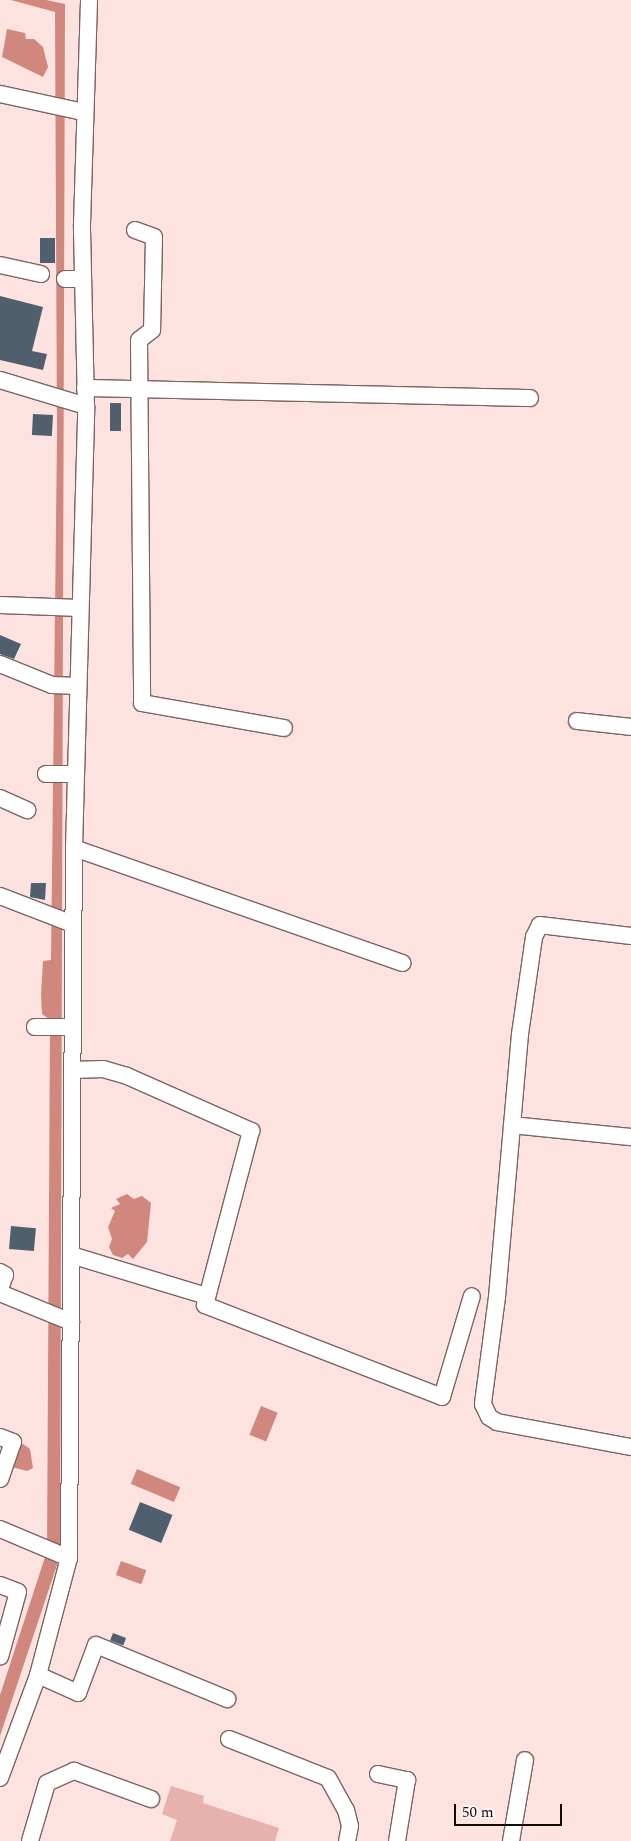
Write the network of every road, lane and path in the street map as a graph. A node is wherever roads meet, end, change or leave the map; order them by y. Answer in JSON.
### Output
{"nodes":[{"id":1,"x":89,"y":0,"type":"edge"},
{"id":2,"x":0,"y":94,"type":"edge"},
{"id":3,"x":83,"y":112,"type":"junction"},
{"id":4,"x":135,"y":230,"type":"dead end"},
{"id":5,"x":0,"y":265,"type":"edge"},
{"id":6,"x":40,"y":274,"type":"dead end"},
{"id":7,"x":83,"y":278,"type":"junction"},
{"id":8,"x":65,"y":279,"type":"dead end"},
{"id":9,"x":0,"y":380,"type":"edge"},
{"id":10,"x":85,"y":388,"type":"junction"},
{"id":11,"x":139,"y":388,"type":"junction"},
{"id":12,"x":530,"y":398,"type":"dead end"},
{"id":13,"x":86,"y":406,"type":"junction"},
{"id":14,"x":0,"y":605,"type":"edge"},
{"id":15,"x":65,"y":607,"type":"junction"},
{"id":16,"x":0,"y":664,"type":"edge"},
{"id":17,"x":64,"y":686,"type":"junction"},
{"id":18,"x":577,"y":721,"type":"dead end"},
{"id":19,"x":631,"y":727,"type":"edge"},
{"id":20,"x":284,"y":728,"type":"dead end"},
{"id":21,"x":0,"y":798,"type":"edge"},
{"id":22,"x":27,"y":810,"type":"dead end"},
{"id":23,"x":74,"y":848,"type":"junction"},
{"id":24,"x":0,"y":896,"type":"edge"},
{"id":25,"x":62,"y":919,"type":"junction"},
{"id":26,"x":631,"y":936,"type":"edge"},
{"id":27,"x":402,"y":963,"type":"dead end"},
{"id":28,"x":72,"y":1070,"type":"junction"},
{"id":29,"x":512,"y":1125,"type":"junction"},
{"id":30,"x":631,"y":1137,"type":"edge"},
{"id":31,"x":71,"y":1256,"type":"junction"},
{"id":32,"x":0,"y":1272,"type":"edge"},
{"id":33,"x":0,"y":1289,"type":"edge"},
{"id":34,"x":0,"y":1293,"type":"edge"},
{"id":35,"x":207,"y":1296,"type":"junction"},
{"id":36,"x":472,"y":1296,"type":"dead end"},
{"id":37,"x":60,"y":1317,"type":"junction"},
{"id":38,"x":0,"y":1437,"type":"edge"},
{"id":39,"x":631,"y":1447,"type":"edge"},
{"id":40,"x":0,"y":1479,"type":"edge"},
{"id":41,"x":0,"y":1529,"type":"edge"},
{"id":42,"x":59,"y":1552,"type":"junction"},
{"id":43,"x":0,"y":1586,"type":"edge"},
{"id":44,"x":0,"y":1656,"type":"edge"},
{"id":45,"x":38,"y":1675,"type":"junction"},
{"id":46,"x":227,"y":1698,"type":"dead end"},
{"id":47,"x":229,"y":1738,"type":"dead end"},
{"id":48,"x":525,"y":1760,"type":"dead end"},
{"id":49,"x":378,"y":1774,"type":"dead end"},
{"id":50,"x":0,"y":1778,"type":"edge"},
{"id":51,"x":151,"y":1799,"type":"dead end"},
{"id":52,"x":30,"y":1841,"type":"edge"},
{"id":53,"x":347,"y":1841,"type":"edge"},
{"id":54,"x":397,"y":1841,"type":"edge"},
{"id":55,"x":511,"y":1841,"type":"edge"}],
"edges":[{"from":1,"to":3,"type":"street"},
{"from":2,"to":3,"type":"street"},
{"from":3,"to":7,"type":"street"},
{"from":4,"to":11,"type":"street"},
{"from":5,"to":6,"type":"street"},
{"from":7,"to":8,"type":"street"},
{"from":7,"to":10,"type":"street"},
{"from":9,"to":13,"type":"street"},
{"from":10,"to":11,"type":"street"},
{"from":10,"to":13,"type":"street"},
{"from":11,"to":12,"type":"street"},
{"from":11,"to":20,"type":"street"},
{"from":13,"to":15,"type":"street"},
{"from":14,"to":15,"type":"street"},
{"from":15,"to":17,"type":"street"},
{"from":16,"to":17,"type":"street"},
{"from":17,"to":23,"type":"street"},
{"from":18,"to":19,"type":"street"},
{"from":21,"to":22,"type":"street"},
{"from":23,"to":25,"type":"street"},
{"from":23,"to":27,"type":"street"},
{"from":24,"to":25,"type":"street"},
{"from":25,"to":28,"type":"street"},
{"from":26,"to":29,"type":"street"},
{"from":28,"to":31,"type":"street"},
{"from":28,"to":35,"type":"street"},
{"from":29,"to":30,"type":"street"},
{"from":29,"to":39,"type":"street"},
{"from":31,"to":35,"type":"street"},
{"from":31,"to":37,"type":"street"},
{"from":32,"to":33,"type":"street"},
{"from":34,"to":37,"type":"street"},
{"from":35,"to":36,"type":"street"},
{"from":37,"to":42,"type":"street"},
{"from":38,"to":40,"type":"street"},
{"from":41,"to":42,"type":"street"},
{"from":42,"to":45,"type":"street"},
{"from":43,"to":44,"type":"street"},
{"from":45,"to":46,"type":"street"},
{"from":45,"to":50,"type":"street"},
{"from":47,"to":53,"type":"street"},
{"from":48,"to":55,"type":"street"},
{"from":49,"to":54,"type":"street"},
{"from":51,"to":52,"type":"street"}]}
